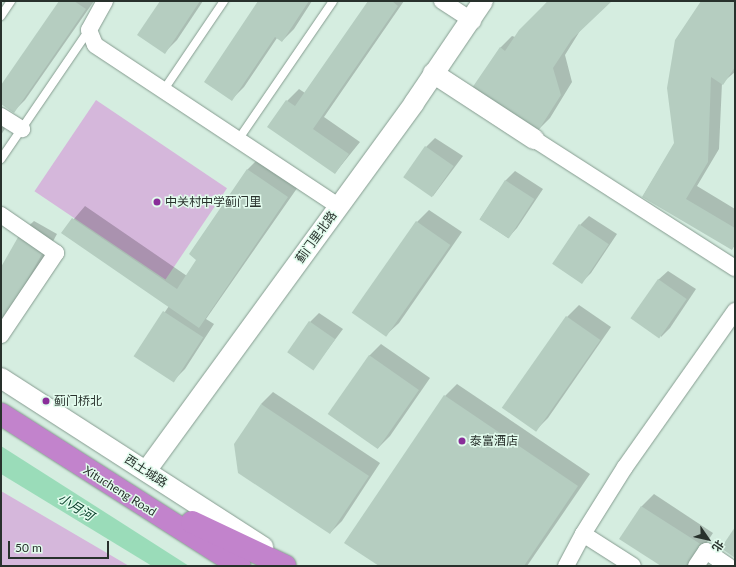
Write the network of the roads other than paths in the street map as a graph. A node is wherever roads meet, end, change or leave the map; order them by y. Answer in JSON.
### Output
{"nodes":[{"id":1,"x":11,"y":1,"type":"edge"},
{"id":2,"x":105,"y":1,"type":"edge"},
{"id":3,"x":224,"y":1,"type":"edge"},
{"id":4,"x":333,"y":1,"type":"edge"},
{"id":5,"x":483,"y":1,"type":"edge"},
{"id":6,"x":446,"y":2,"type":"edge"},
{"id":7,"x":1,"y":16,"type":"edge"},
{"id":8,"x":473,"y":21,"type":"dead end"},
{"id":9,"x":89,"y":30,"type":"junction"},
{"id":10,"x":434,"y":74,"type":"junction"},
{"id":11,"x":163,"y":91,"type":"junction"},
{"id":12,"x":1,"y":116,"type":"edge"},
{"id":13,"x":22,"y":129,"type":"junction"},
{"id":14,"x":534,"y":139,"type":"joint"},
{"id":15,"x":238,"y":140,"type":"junction"},
{"id":16,"x":1,"y":159,"type":"edge"},
{"id":17,"x":338,"y":206,"type":"junction"},
{"id":18,"x":1,"y":215,"type":"edge"},
{"id":19,"x":735,"y":268,"type":"edge"},
{"id":20,"x":735,"y":311,"type":"edge"},
{"id":21,"x":1,"y":335,"type":"edge"},
{"id":22,"x":1,"y":378,"type":"edge"},
{"id":23,"x":1,"y":414,"type":"edge"},
{"id":24,"x":146,"y":471,"type":"junction"},
{"id":25,"x":106,"y":482,"type":"junction"},
{"id":26,"x":584,"y":534,"type":"junction"},
{"id":27,"x":240,"y":566,"type":"edge"},
{"id":28,"x":285,"y":566,"type":"edge"},
{"id":29,"x":291,"y":566,"type":"edge"},
{"id":30,"x":566,"y":566,"type":"edge"},
{"id":31,"x":633,"y":566,"type":"edge"},
{"id":32,"x":696,"y":566,"type":"edge"},
{"id":33,"x":728,"y":566,"type":"edge"}],
"edges":[{"from":1,"to":7,"type":"lane"},
{"from":2,"to":9,"type":"street"},
{"from":3,"to":11,"type":"lane"},
{"from":4,"to":15,"type":"lane"},
{"from":5,"to":10,"type":"street","name":"蓟门里北路"},
{"from":6,"to":8,"type":"street"},
{"from":9,"to":11,"type":"street"},
{"from":9,"to":13,"type":"lane"},
{"from":10,"to":14,"type":"street"},
{"from":10,"to":17,"type":"street","name":"蓟门里北路"},
{"from":11,"to":15,"type":"street"},
{"from":12,"to":13,"type":"street"},
{"from":13,"to":16,"type":"lane"},
{"from":14,"to":19,"type":"street"},
{"from":15,"to":17,"type":"street"},
{"from":17,"to":24,"type":"street","name":"蓟门里北路"},
{"from":18,"to":21,"type":"street"},
{"from":20,"to":26,"type":"street"},
{"from":22,"to":24,"type":"street","name":"西土城路"},
{"from":23,"to":25,"type":"highway","name":"Xitucheng Road"},
{"from":24,"to":29,"type":"street","name":"西土城路"},
{"from":25,"to":27,"type":"highway","name":"Xitucheng Road"},
{"from":25,"to":28,"type":"highway"},
{"from":26,"to":30,"type":"street"},
{"from":26,"to":31,"type":"street"},
{"from":32,"to":33,"type":"street"}]}
